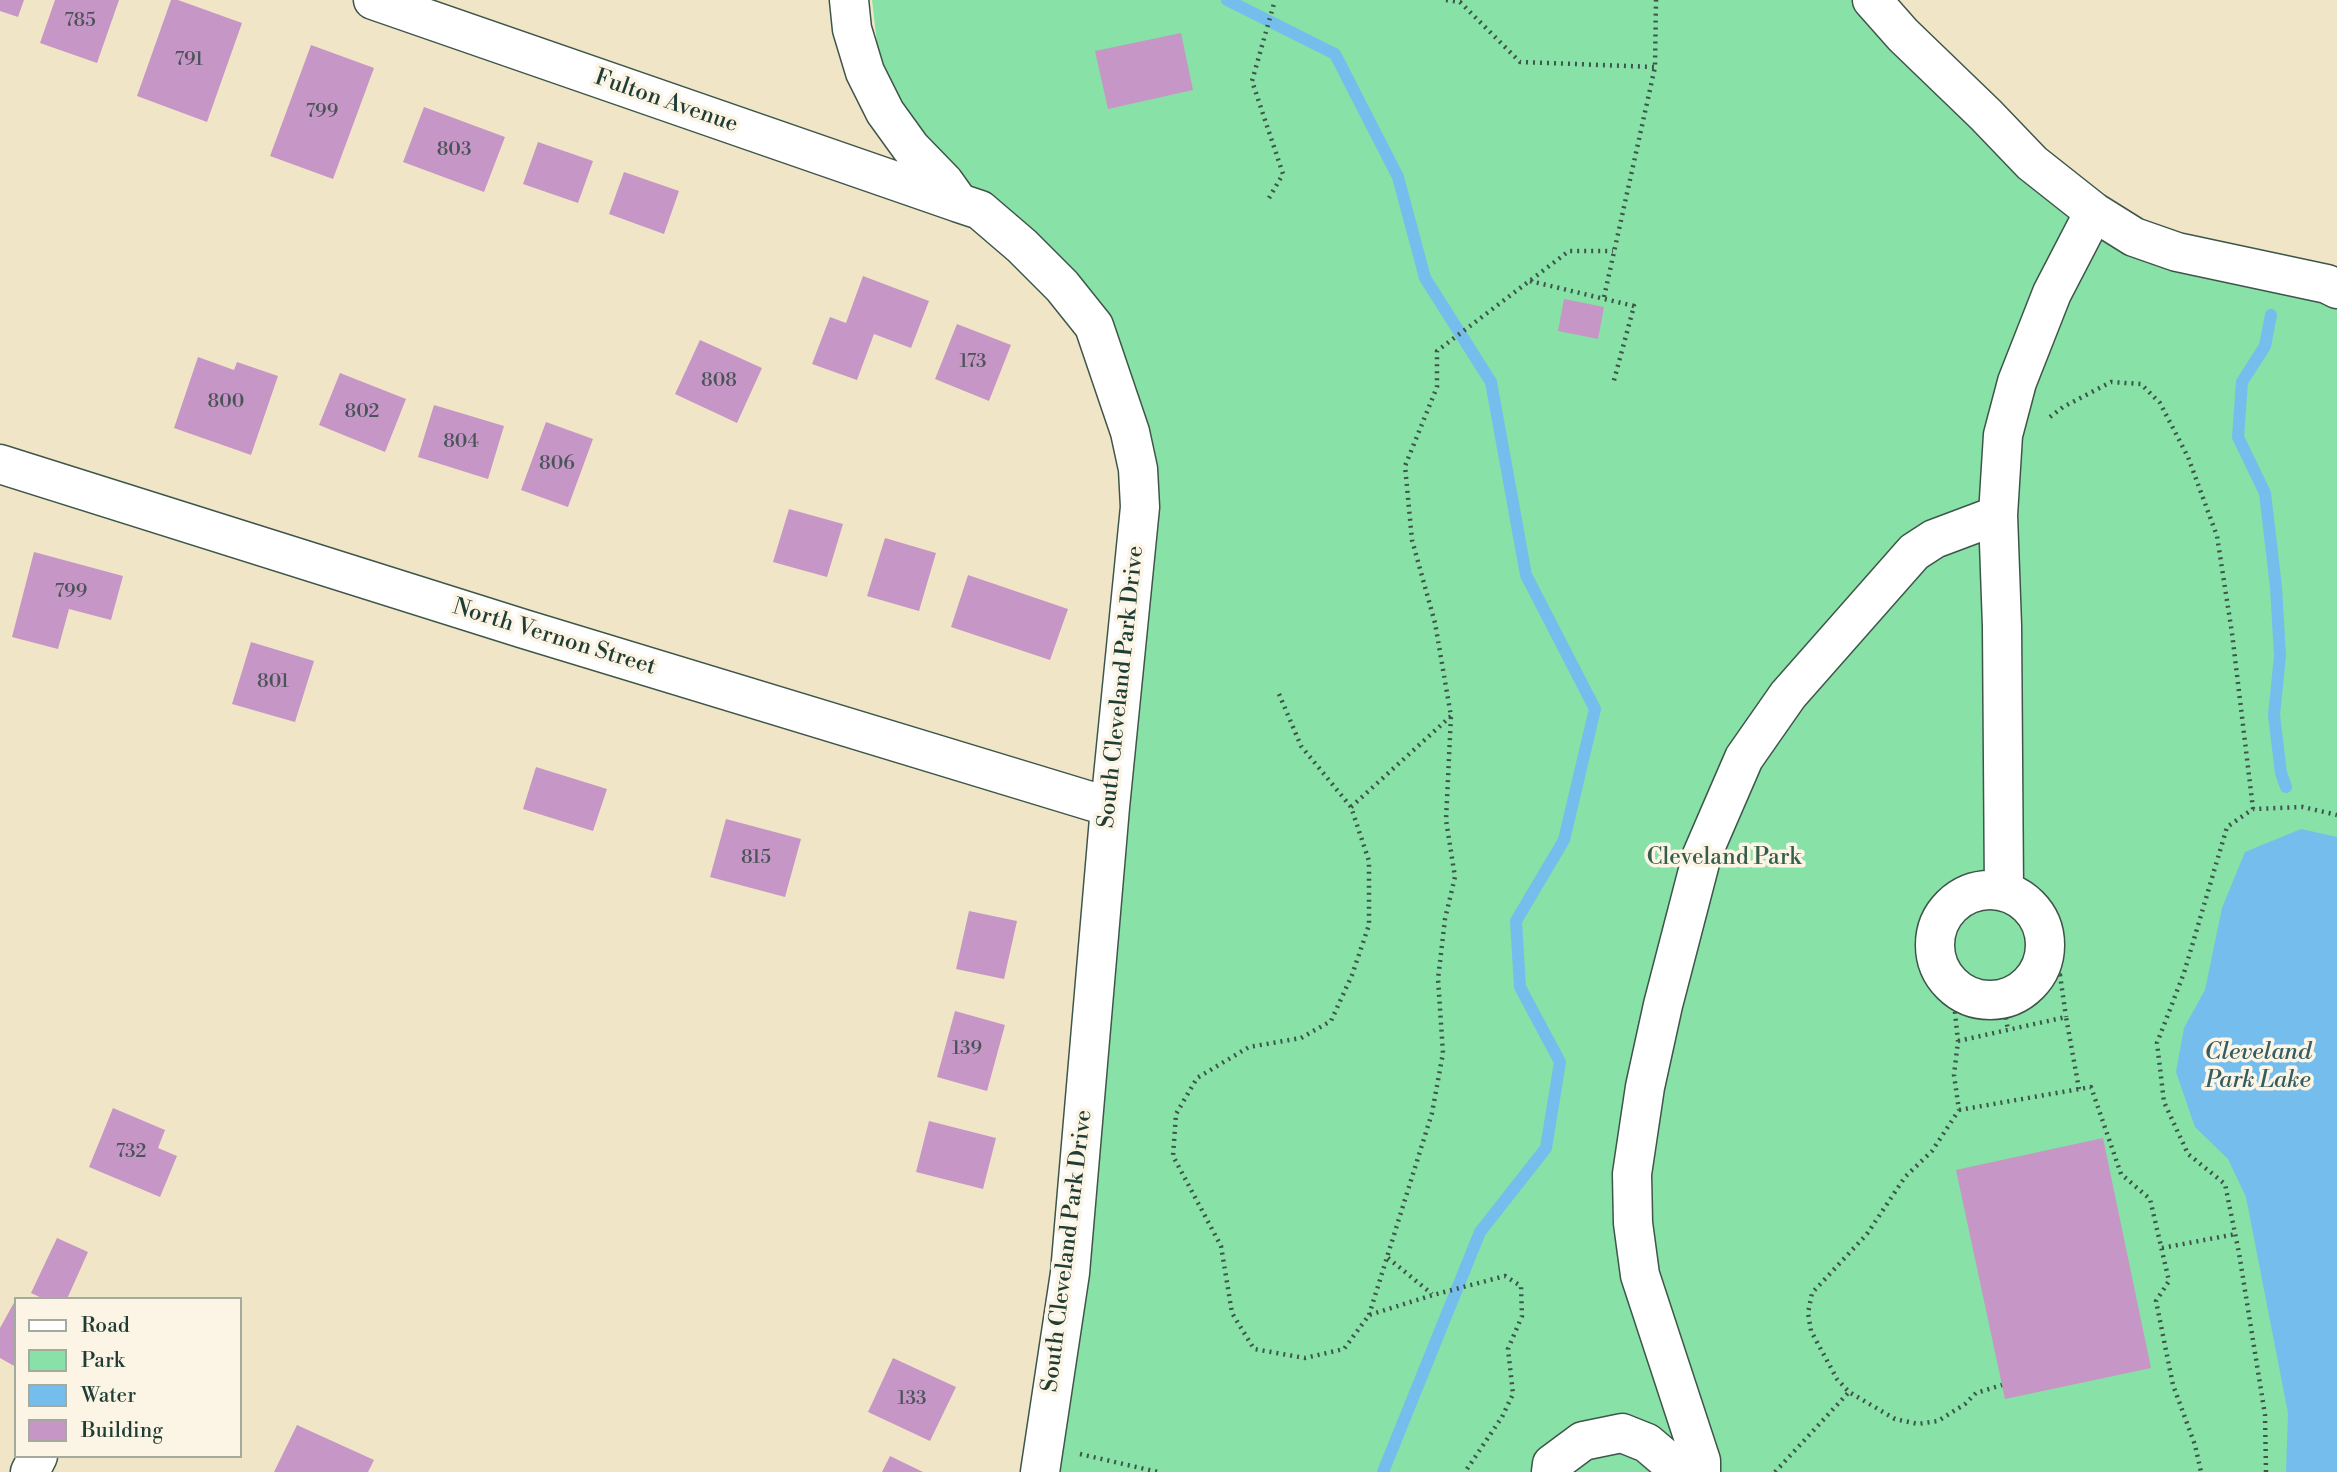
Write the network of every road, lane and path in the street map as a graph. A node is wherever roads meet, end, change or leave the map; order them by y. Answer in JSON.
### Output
{"nodes":[{"id":1,"x":373,"y":0,"type":"edge"},
{"id":2,"x":849,"y":0,"type":"edge"},
{"id":3,"x":1275,"y":0,"type":"edge"},
{"id":4,"x":1446,"y":0,"type":"edge"},
{"id":5,"x":1656,"y":0,"type":"edge"},
{"id":6,"x":1872,"y":0,"type":"edge"},
{"id":7,"x":421,"y":8,"type":"edge"},
{"id":8,"x":1655,"y":67,"type":"junction"},
{"id":9,"x":1269,"y":198,"type":"dead end"},
{"id":10,"x":959,"y":204,"type":"junction"},
{"id":11,"x":2094,"y":212,"type":"junction"},
{"id":12,"x":1613,"y":251,"type":"junction"},
{"id":13,"x":1529,"y":281,"type":"junction"},
{"id":14,"x":2337,"y":289,"type":"edge"},
{"id":15,"x":1604,"y":298,"type":"junction"},
{"id":16,"x":1613,"y":384,"type":"dead end"},
{"id":17,"x":2003,"y":435,"type":"junction"},
{"id":18,"x":0,"y":464,"type":"edge"},
{"id":19,"x":1998,"y":515,"type":"junction"},
{"id":20,"x":1279,"y":694,"type":"dead end"},
{"id":21,"x":1451,"y":716,"type":"junction"},
{"id":22,"x":1110,"y":807,"type":"junction"},
{"id":23,"x":1351,"y":807,"type":"junction"},
{"id":24,"x":2253,"y":809,"type":"junction"},
{"id":25,"x":2337,"y":815,"type":"edge"},
{"id":26,"x":2004,"y":892,"type":"junction"},
{"id":27,"x":2041,"y":965,"type":"junction"},
{"id":28,"x":1952,"y":984,"type":"junction"},
{"id":29,"x":2005,"y":1014,"type":"junction"},
{"id":30,"x":2066,"y":1017,"type":"junction"},
{"id":31,"x":1958,"y":1041,"type":"junction"},
{"id":32,"x":2079,"y":1089,"type":"junction"},
{"id":33,"x":1959,"y":1110,"type":"junction"},
{"id":34,"x":2236,"y":1234,"type":"junction"},
{"id":35,"x":2162,"y":1248,"type":"junction"},
{"id":36,"x":1388,"y":1258,"type":"junction"},
{"id":37,"x":1433,"y":1295,"type":"junction"},
{"id":38,"x":1369,"y":1315,"type":"junction"},
{"id":39,"x":2002,"y":1385,"type":"dead end"},
{"id":40,"x":1849,"y":1392,"type":"junction"},
{"id":41,"x":1042,"y":1459,"type":"edge"},
{"id":42,"x":1158,"y":1472,"type":"edge"},
{"id":43,"x":1465,"y":1472,"type":"edge"},
{"id":44,"x":1551,"y":1472,"type":"edge"},
{"id":45,"x":1681,"y":1472,"type":"edge"},
{"id":46,"x":1702,"y":1472,"type":"edge"},
{"id":47,"x":1775,"y":1472,"type":"edge"},
{"id":48,"x":2201,"y":1472,"type":"edge"},
{"id":49,"x":2266,"y":1472,"type":"edge"}],
"edges":[{"from":1,"to":7,"type":"street","name":"Fulton Avenue"},
{"from":2,"to":10,"type":"street","name":"South Cleveland Park Drive"},
{"from":3,"to":9,"type":"path"},
{"from":4,"to":8,"type":"path"},
{"from":5,"to":8,"type":"path"},
{"from":6,"to":11,"type":"street"},
{"from":7,"to":10,"type":"street","name":"Fulton Avenue"},
{"from":8,"to":12,"type":"path"},
{"from":10,"to":22,"type":"street","name":"South Cleveland Park Drive"},
{"from":11,"to":14,"type":"street"},
{"from":11,"to":17,"type":"street"},
{"from":12,"to":13,"type":"path"},
{"from":12,"to":15,"type":"path"},
{"from":13,"to":15,"type":"path"},
{"from":13,"to":21,"type":"path"},
{"from":15,"to":16,"type":"path"},
{"from":17,"to":19,"type":"street"},
{"from":17,"to":24,"type":"path"},
{"from":18,"to":22,"type":"street","name":"North Vernon Street"},
{"from":19,"to":26,"type":"street"},
{"from":19,"to":46,"type":"street"},
{"from":20,"to":23,"type":"path"},
{"from":21,"to":23,"type":"path"},
{"from":21,"to":36,"type":"path"},
{"from":22,"to":41,"type":"street","name":"South Cleveland Park Drive"},
{"from":23,"to":38,"type":"path"},
{"from":24,"to":25,"type":"path"},
{"from":24,"to":34,"type":"path"},
{"from":26,"to":27,"type":"street"},
{"from":26,"to":28,"type":"street"},
{"from":27,"to":29,"type":"street"},
{"from":27,"to":30,"type":"path"},
{"from":28,"to":29,"type":"street"},
{"from":28,"to":31,"type":"path"},
{"from":29,"to":30,"type":"path"},
{"from":29,"to":31,"type":"path"},
{"from":30,"to":32,"type":"path"},
{"from":31,"to":33,"type":"path"},
{"from":32,"to":33,"type":"path"},
{"from":32,"to":35,"type":"path"},
{"from":33,"to":40,"type":"path"},
{"from":34,"to":35,"type":"path"},
{"from":34,"to":49,"type":"path"},
{"from":35,"to":48,"type":"path"},
{"from":36,"to":37,"type":"path"},
{"from":36,"to":38,"type":"path"},
{"from":37,"to":38,"type":"path"},
{"from":37,"to":43,"type":"path"},
{"from":39,"to":40,"type":"path"},
{"from":40,"to":47,"type":"path"},
{"from":41,"to":42,"type":"path"},
{"from":44,"to":45,"type":"street"}]}
